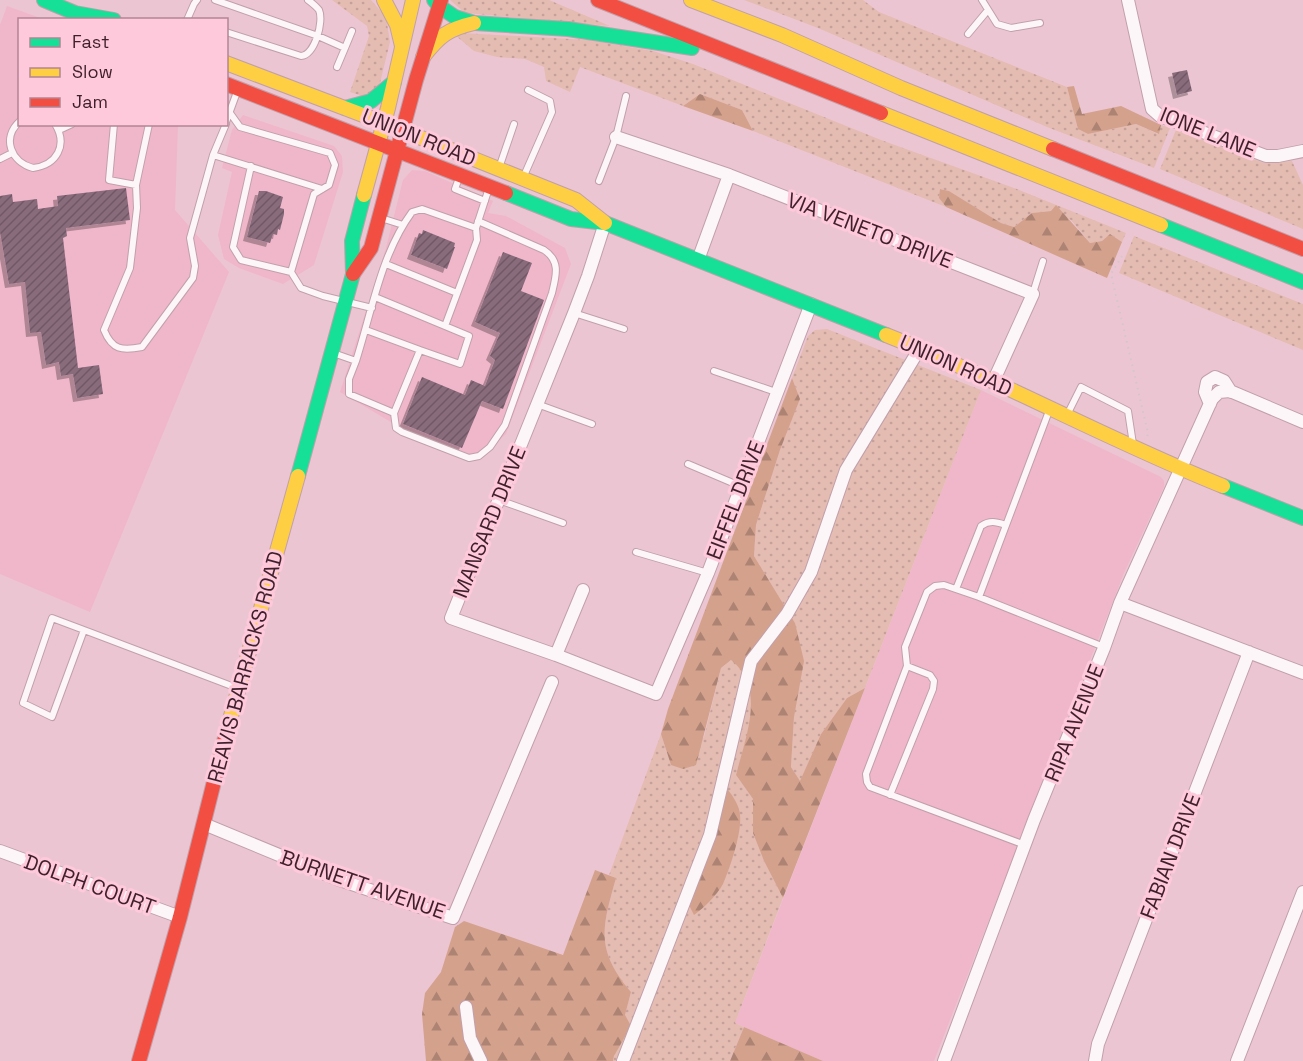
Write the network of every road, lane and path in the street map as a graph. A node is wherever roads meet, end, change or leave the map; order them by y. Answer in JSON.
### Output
{"nodes":[{"id":1,"x":44,"y":0,"type":"edge"},
{"id":2,"x":198,"y":0,"type":"edge"},
{"id":3,"x":214,"y":0,"type":"edge"},
{"id":4,"x":308,"y":0,"type":"edge"},
{"id":5,"x":384,"y":0,"type":"edge"},
{"id":6,"x":413,"y":0,"type":"edge"},
{"id":7,"x":598,"y":0,"type":"edge"},
{"id":8,"x":691,"y":0,"type":"edge"},
{"id":9,"x":728,"y":0,"type":"edge"},
{"id":10,"x":982,"y":0,"type":"edge"},
{"id":11,"x":1128,"y":0,"type":"edge"},
{"id":12,"x":438,"y":2,"type":"edge"},
{"id":13,"x":988,"y":9,"type":"junction"},
{"id":14,"x":80,"y":16,"type":"edge"},
{"id":15,"x":97,"y":18,"type":"edge"},
{"id":16,"x":188,"y":18,"type":"edge"},
{"id":17,"x":474,"y":23,"type":"junction"},
{"id":18,"x":1040,"y":23,"type":"dead end"},
{"id":19,"x":352,"y":31,"type":"dead end"},
{"id":20,"x":228,"y":33,"type":"edge"},
{"id":21,"x":968,"y":34,"type":"dead end"},
{"id":22,"x":782,"y":35,"type":"junction"},
{"id":23,"x":318,"y":36,"type":"junction"},
{"id":24,"x":402,"y":46,"type":"junction"},
{"id":25,"x":345,"y":48,"type":"junction"},
{"id":26,"x":738,"y":56,"type":"junction"},
{"id":27,"x":423,"y":57,"type":"junction"},
{"id":28,"x":228,"y":64,"type":"edge"},
{"id":29,"x":337,"y":68,"type":"dead end"},
{"id":30,"x":394,"y":82,"type":"junction"},
{"id":31,"x":232,"y":86,"type":"edge"},
{"id":32,"x":528,"y":90,"type":"dead end"},
{"id":33,"x":626,"y":96,"type":"dead end"},
{"id":34,"x":345,"y":108,"type":"junction"},
{"id":35,"x":230,"y":113,"type":"junction"},
{"id":36,"x":228,"y":118,"type":"edge"},
{"id":37,"x":18,"y":123,"type":"edge"},
{"id":38,"x":384,"y":123,"type":"junction"},
{"id":39,"x":514,"y":124,"type":"dead end"},
{"id":40,"x":114,"y":126,"type":"edge"},
{"id":41,"x":149,"y":126,"type":"edge"},
{"id":42,"x":225,"y":126,"type":"edge"},
{"id":43,"x":57,"y":127,"type":"edge"},
{"id":44,"x":403,"y":131,"type":"junction"},
{"id":45,"x":616,"y":137,"type":"junction"},
{"id":46,"x":379,"y":143,"type":"junction"},
{"id":47,"x":398,"y":150,"type":"junction"},
{"id":48,"x":1303,"y":151,"type":"edge"},
{"id":49,"x":12,"y":153,"type":"junction"},
{"id":50,"x":213,"y":155,"type":"junction"},
{"id":51,"x":0,"y":159,"type":"edge"},
{"id":52,"x":251,"y":166,"type":"junction"},
{"id":53,"x":499,"y":169,"type":"junction"},
{"id":54,"x":460,"y":175,"type":"junction"},
{"id":55,"x":729,"y":175,"type":"junction"},
{"id":56,"x":523,"y":179,"type":"junction"},
{"id":57,"x":599,"y":181,"type":"dead end"},
{"id":58,"x":136,"y":185,"type":"junction"},
{"id":59,"x":490,"y":187,"type":"junction"},
{"id":60,"x":322,"y":189,"type":"junction"},
{"id":61,"x":485,"y":201,"type":"junction"},
{"id":62,"x":380,"y":217,"type":"junction"},
{"id":63,"x":478,"y":220,"type":"junction"},
{"id":64,"x":605,"y":223,"type":"junction"},
{"id":65,"x":403,"y":225,"type":"junction"},
{"id":66,"x":476,"y":228,"type":"junction"},
{"id":67,"x":1303,"y":249,"type":"edge"},
{"id":68,"x":1122,"y":256,"type":"dead end"},
{"id":69,"x":698,"y":260,"type":"junction"},
{"id":70,"x":1043,"y":261,"type":"dead end"},
{"id":71,"x":386,"y":264,"type":"junction"},
{"id":72,"x":291,"y":272,"type":"junction"},
{"id":73,"x":352,"y":274,"type":"junction"},
{"id":74,"x":1303,"y":282,"type":"edge"},
{"id":75,"x":458,"y":293,"type":"junction"},
{"id":76,"x":1033,"y":294,"type":"junction"},
{"id":77,"x":375,"y":297,"type":"junction"},
{"id":78,"x":346,"y":302,"type":"junction"},
{"id":79,"x":811,"y":304,"type":"junction"},
{"id":80,"x":372,"y":308,"type":"junction"},
{"id":81,"x":574,"y":313,"type":"junction"},
{"id":82,"x":445,"y":326,"type":"junction"},
{"id":83,"x":624,"y":329,"type":"dead end"},
{"id":84,"x":366,"y":330,"type":"junction"},
{"id":85,"x":920,"y":348,"type":"junction"},
{"id":86,"x":420,"y":350,"type":"junction"},
{"id":87,"x":333,"y":353,"type":"junction"},
{"id":88,"x":356,"y":361,"type":"junction"},
{"id":89,"x":714,"y":371,"type":"dead end"},
{"id":90,"x":994,"y":380,"type":"junction"},
{"id":91,"x":776,"y":392,"type":"junction"},
{"id":92,"x":537,"y":404,"type":"junction"},
{"id":93,"x":1050,"y":408,"type":"junction"},
{"id":94,"x":394,"y":413,"type":"junction"},
{"id":95,"x":1067,"y":416,"type":"junction"},
{"id":96,"x":1303,"y":422,"type":"edge"},
{"id":97,"x":592,"y":424,"type":"dead end"},
{"id":98,"x":1147,"y":438,"type":"dead end"},
{"id":99,"x":1133,"y":448,"type":"junction"},
{"id":100,"x":688,"y":464,"type":"dead end"},
{"id":101,"x":1180,"y":469,"type":"junction"},
{"id":102,"x":740,"y":486,"type":"junction"},
{"id":103,"x":498,"y":500,"type":"junction"},
{"id":104,"x":1303,"y":518,"type":"edge"},
{"id":105,"x":563,"y":523,"type":"dead end"},
{"id":106,"x":1006,"y":525,"type":"junction"},
{"id":107,"x":636,"y":552,"type":"dead end"},
{"id":108,"x":708,"y":573,"type":"junction"},
{"id":109,"x":956,"y":589,"type":"junction"},
{"id":110,"x":583,"y":590,"type":"dead end"},
{"id":111,"x":978,"y":597,"type":"junction"},
{"id":112,"x":1120,"y":603,"type":"junction"},
{"id":113,"x":84,"y":630,"type":"junction"},
{"id":114,"x":1104,"y":648,"type":"junction"},
{"id":115,"x":1249,"y":652,"type":"junction"},
{"id":116,"x":556,"y":655,"type":"junction"},
{"id":117,"x":907,"y":666,"type":"junction"},
{"id":118,"x":1303,"y":673,"type":"edge"},
{"id":119,"x":552,"y":682,"type":"dead end"},
{"id":120,"x":238,"y":688,"type":"junction"},
{"id":121,"x":656,"y":694,"type":"joint"},
{"id":122,"x":890,"y":795,"type":"junction"},
{"id":123,"x":204,"y":824,"type":"junction"},
{"id":124,"x":1025,"y":845,"type":"junction"},
{"id":125,"x":0,"y":851,"type":"edge"},
{"id":126,"x":1303,"y":892,"type":"edge"},
{"id":127,"x":180,"y":917,"type":"junction"},
{"id":128,"x":466,"y":1007,"type":"dead end"},
{"id":129,"x":139,"y":1061,"type":"edge"},
{"id":130,"x":481,"y":1061,"type":"edge"},
{"id":131,"x":623,"y":1061,"type":"edge"},
{"id":132,"x":944,"y":1061,"type":"edge"},
{"id":133,"x":1095,"y":1061,"type":"edge"},
{"id":134,"x":1237,"y":1061,"type":"edge"}],
"edges":[{"from":1,"to":14,"type":"main road"},
{"from":2,"to":16,"type":"lane"},
{"from":3,"to":23,"type":"lane"},
{"from":4,"to":23,"type":"lane"},
{"from":5,"to":24,"type":"main road"},
{"from":6,"to":24,"type":"main road","name":"REAVIS BARRACKS ROAD"},
{"from":7,"to":26,"type":"main road"},
{"from":8,"to":22,"type":"main road"},
{"from":9,"to":22,"type":"main road"},
{"from":10,"to":13,"type":"lane"},
{"from":11,"to":48,"type":"street","name":"IONE LANE"},
{"from":12,"to":17,"type":"main road"},
{"from":12,"to":27,"type":"main road","name":"REAVIS BARRACKS ROAD"},
{"from":13,"to":18,"type":"lane"},
{"from":13,"to":21,"type":"lane"},
{"from":14,"to":15,"type":"main road"},
{"from":17,"to":26,"type":"main road"},
{"from":17,"to":27,"type":"main road"},
{"from":19,"to":25,"type":"lane"},
{"from":20,"to":23,"type":"lane"},
{"from":22,"to":67,"type":"main road"},
{"from":23,"to":25,"type":"lane"},
{"from":24,"to":30,"type":"main road","name":"REAVIS BARRACKS ROAD"},
{"from":25,"to":29,"type":"lane"},
{"from":26,"to":74,"type":"main road"},
{"from":27,"to":44,"type":"main road","name":"REAVIS BARRACKS ROAD"},
{"from":28,"to":34,"type":"main road","name":"UNION ROAD"},
{"from":30,"to":34,"type":"main road"},
{"from":30,"to":38,"type":"main road","name":"REAVIS BARRACKS ROAD"},
{"from":31,"to":35,"type":"lane"},
{"from":31,"to":46,"type":"main road","name":"UNION ROAD"},
{"from":32,"to":56,"type":"lane"},
{"from":33,"to":45,"type":"lane"},
{"from":34,"to":38,"type":"main road","name":"UNION ROAD"},
{"from":35,"to":36,"type":"lane"},
{"from":35,"to":60,"type":"lane"},
{"from":37,"to":49,"type":"lane"},
{"from":38,"to":44,"type":"main road","name":"UNION ROAD"},
{"from":38,"to":46,"type":"main road","name":"REAVIS BARRACKS ROAD"},
{"from":39,"to":53,"type":"lane"},
{"from":40,"to":58,"type":"lane"},
{"from":41,"to":58,"type":"lane"},
{"from":42,"to":50,"type":"lane"},
{"from":43,"to":49,"type":"lane"},
{"from":44,"to":47,"type":"main road","name":"REAVIS BARRACKS ROAD"},
{"from":44,"to":53,"type":"main road","name":"UNION ROAD"},
{"from":45,"to":55,"type":"street","name":"VIA VENETO DRIVE"},
{"from":45,"to":57,"type":"lane"},
{"from":46,"to":47,"type":"main road","name":"UNION ROAD"},
{"from":46,"to":73,"type":"main road","name":"REAVIS BARRACKS ROAD"},
{"from":47,"to":54,"type":"main road","name":"UNION ROAD"},
{"from":47,"to":62,"type":"main road","name":"REAVIS BARRACKS ROAD"},
{"from":49,"to":51,"type":"lane"},
{"from":50,"to":52,"type":"lane"},
{"from":50,"to":58,"type":"lane"},
{"from":52,"to":60,"type":"lane"},
{"from":52,"to":72,"type":"lane"},
{"from":53,"to":56,"type":"main road","name":"UNION ROAD"},
{"from":54,"to":59,"type":"main road","name":"UNION ROAD"},
{"from":54,"to":61,"type":"lane"},
{"from":55,"to":69,"type":"street"},
{"from":55,"to":76,"type":"street","name":"VIA VENETO DRIVE"},
{"from":56,"to":64,"type":"main road","name":"UNION ROAD"},
{"from":59,"to":61,"type":"lane"},
{"from":59,"to":64,"type":"main road","name":"UNION ROAD"},
{"from":60,"to":72,"type":"lane"},
{"from":61,"to":63,"type":"lane"},
{"from":62,"to":65,"type":"lane"},
{"from":62,"to":73,"type":"main road","name":"REAVIS BARRACKS ROAD"},
{"from":63,"to":66,"type":"lane"},
{"from":63,"to":94,"type":"lane"},
{"from":64,"to":69,"type":"main road","name":"UNION ROAD"},
{"from":64,"to":81,"type":"street","name":"MANSARD DRIVE"},
{"from":65,"to":66,"type":"lane"},
{"from":65,"to":71,"type":"lane"},
{"from":66,"to":75,"type":"lane"},
{"from":68,"to":98,"type":"path"},
{"from":69,"to":79,"type":"main road","name":"UNION ROAD"},
{"from":70,"to":76,"type":"lane"},
{"from":71,"to":75,"type":"lane"},
{"from":71,"to":77,"type":"lane"},
{"from":72,"to":78,"type":"lane"},
{"from":73,"to":78,"type":"main road","name":"REAVIS BARRACKS ROAD"},
{"from":75,"to":82,"type":"lane"},
{"from":76,"to":90,"type":"street"},
{"from":77,"to":80,"type":"lane"},
{"from":77,"to":82,"type":"lane"},
{"from":78,"to":80,"type":"lane"},
{"from":78,"to":87,"type":"main road","name":"REAVIS BARRACKS ROAD"},
{"from":79,"to":85,"type":"main road","name":"UNION ROAD"},
{"from":79,"to":91,"type":"street","name":"EIFFEL DRIVE"},
{"from":80,"to":84,"type":"lane"},
{"from":81,"to":83,"type":"lane"},
{"from":81,"to":92,"type":"street","name":"MANSARD DRIVE"},
{"from":82,"to":86,"type":"lane"},
{"from":84,"to":86,"type":"lane"},
{"from":84,"to":88,"type":"lane"},
{"from":85,"to":90,"type":"main road","name":"UNION ROAD"},
{"from":85,"to":131,"type":"street"},
{"from":86,"to":94,"type":"lane"},
{"from":87,"to":88,"type":"lane"},
{"from":87,"to":120,"type":"main road","name":"REAVIS BARRACKS ROAD"},
{"from":88,"to":94,"type":"lane"},
{"from":89,"to":91,"type":"lane"},
{"from":90,"to":93,"type":"main road","name":"UNION ROAD"},
{"from":91,"to":102,"type":"street","name":"EIFFEL DRIVE"},
{"from":92,"to":97,"type":"lane"},
{"from":92,"to":103,"type":"street","name":"MANSARD DRIVE"},
{"from":93,"to":95,"type":"main road","name":"UNION ROAD"},
{"from":93,"to":106,"type":"lane"},
{"from":95,"to":99,"type":"main road","name":"UNION ROAD"},
{"from":95,"to":99,"type":"lane"},
{"from":96,"to":101,"type":"street","name":"RIPA AVENUE"},
{"from":99,"to":101,"type":"main road","name":"UNION ROAD"},
{"from":100,"to":102,"type":"lane"},
{"from":101,"to":104,"type":"main road","name":"UNION ROAD"},
{"from":101,"to":112,"type":"street","name":"RIPA AVENUE"},
{"from":102,"to":108,"type":"street","name":"EIFFEL DRIVE"},
{"from":103,"to":105,"type":"lane"},
{"from":103,"to":116,"type":"street","name":"MANSARD DRIVE"},
{"from":106,"to":109,"type":"lane"},
{"from":106,"to":111,"type":"lane"},
{"from":107,"to":108,"type":"lane"},
{"from":108,"to":121,"type":"street","name":"EIFFEL DRIVE"},
{"from":109,"to":111,"type":"lane"},
{"from":109,"to":117,"type":"lane"},
{"from":110,"to":116,"type":"street"},
{"from":111,"to":114,"type":"lane"},
{"from":112,"to":114,"type":"street","name":"RIPA AVENUE"},
{"from":112,"to":115,"type":"street"},
{"from":113,"to":113,"type":"lane"},
{"from":113,"to":120,"type":"lane"},
{"from":114,"to":124,"type":"street","name":"RIPA AVENUE"},
{"from":115,"to":118,"type":"street"},
{"from":115,"to":133,"type":"street","name":"FABIAN DRIVE"},
{"from":116,"to":121,"type":"street","name":"MANSARD DRIVE"},
{"from":117,"to":122,"type":"lane"},
{"from":117,"to":122,"type":"lane"},
{"from":119,"to":123,"type":"street","name":"BURNETT AVENUE"},
{"from":120,"to":123,"type":"main road","name":"REAVIS BARRACKS ROAD"},
{"from":122,"to":124,"type":"lane"},
{"from":123,"to":127,"type":"main road","name":"REAVIS BARRACKS ROAD"},
{"from":124,"to":132,"type":"street","name":"RIPA AVENUE"},
{"from":125,"to":127,"type":"street","name":"DOLPH COURT"},
{"from":126,"to":134,"type":"street"},
{"from":127,"to":129,"type":"main road","name":"REAVIS BARRACKS ROAD"},
{"from":128,"to":130,"type":"street"}]}
